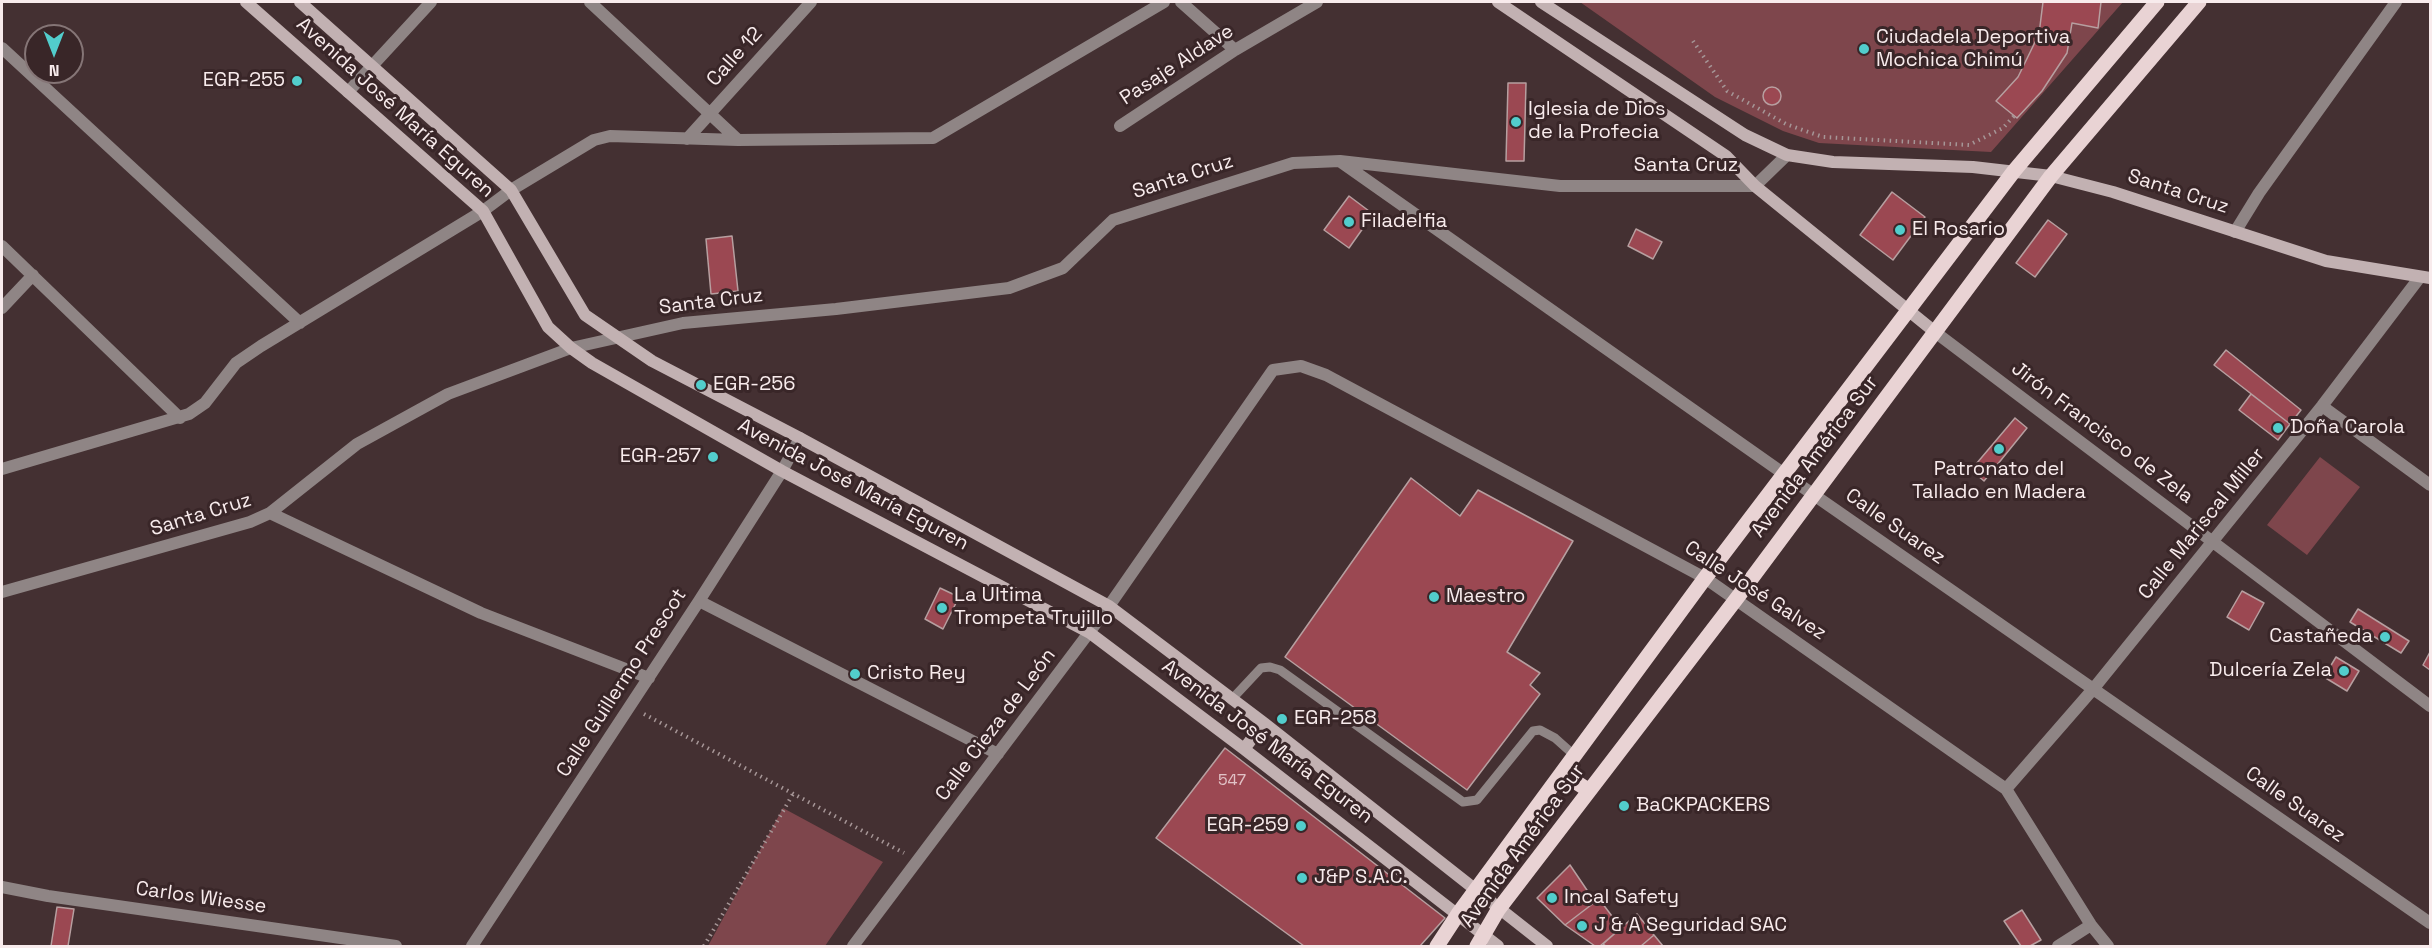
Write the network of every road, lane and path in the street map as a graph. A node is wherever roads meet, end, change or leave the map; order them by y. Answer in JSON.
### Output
{"nodes":[{"id":1,"x":246,"y":2,"type":"edge"},
{"id":2,"x":300,"y":2,"type":"edge"},
{"id":3,"x":430,"y":2,"type":"edge"},
{"id":4,"x":590,"y":2,"type":"edge"},
{"id":5,"x":811,"y":2,"type":"edge"},
{"id":6,"x":1164,"y":2,"type":"edge"},
{"id":7,"x":1181,"y":2,"type":"edge"},
{"id":8,"x":1317,"y":2,"type":"edge"},
{"id":9,"x":1498,"y":2,"type":"edge"},
{"id":10,"x":1541,"y":2,"type":"edge"},
{"id":11,"x":2199,"y":2,"type":"edge"},
{"id":12,"x":2396,"y":2,"type":"edge"},
{"id":13,"x":2151,"y":5,"type":"edge"},
{"id":14,"x":1693,"y":41,"type":"dead end"},
{"id":15,"x":2,"y":48,"type":"edge"},
{"id":16,"x":1235,"y":50,"type":"junction"},
{"id":17,"x":372,"y":67,"type":"junction"},
{"id":18,"x":348,"y":92,"type":"junction"},
{"id":19,"x":710,"y":115,"type":"junction"},
{"id":20,"x":2014,"y":116,"type":"dead end"},
{"id":21,"x":1120,"y":126,"type":"dead end"},
{"id":22,"x":687,"y":138,"type":"junction"},
{"id":23,"x":738,"y":140,"type":"junction"},
{"id":24,"x":1787,"y":155,"type":"junction"},
{"id":25,"x":1340,"y":161,"type":"junction"},
{"id":26,"x":2014,"y":171,"type":"junction"},
{"id":27,"x":2051,"y":176,"type":"junction"},
{"id":28,"x":1755,"y":186,"type":"junction"},
{"id":29,"x":511,"y":189,"type":"junction"},
{"id":30,"x":483,"y":211,"type":"junction"},
{"id":31,"x":2235,"y":231,"type":"junction"},
{"id":32,"x":2,"y":246,"type":"edge"},
{"id":33,"x":33,"y":275,"type":"junction"},
{"id":34,"x":2425,"y":277,"type":"edge"},
{"id":35,"x":2,"y":308,"type":"edge"},
{"id":36,"x":1908,"y":310,"type":"junction"},
{"id":37,"x":300,"y":322,"type":"junction"},
{"id":38,"x":1935,"y":332,"type":"junction"},
{"id":39,"x":617,"y":336,"type":"junction"},
{"id":40,"x":571,"y":348,"type":"junction"},
{"id":41,"x":1301,"y":366,"type":"joint"},
{"id":42,"x":2322,"y":405,"type":"junction"},
{"id":43,"x":180,"y":417,"type":"junction"},
{"id":44,"x":800,"y":438,"type":"junction"},
{"id":45,"x":2,"y":469,"type":"edge"},
{"id":46,"x":782,"y":471,"type":"junction"},
{"id":47,"x":1784,"y":473,"type":"junction"},
{"id":48,"x":2430,"y":484,"type":"edge"},
{"id":49,"x":1814,"y":495,"type":"junction"},
{"id":50,"x":270,"y":513,"type":"junction"},
{"id":51,"x":2212,"y":542,"type":"junction"},
{"id":52,"x":1705,"y":578,"type":"junction"},
{"id":53,"x":2,"y":592,"type":"edge"},
{"id":54,"x":1737,"y":598,"type":"junction"},
{"id":55,"x":699,"y":601,"type":"junction"},
{"id":56,"x":1109,"y":606,"type":"junction"},
{"id":57,"x":1090,"y":633,"type":"junction"},
{"id":58,"x":649,"y":678,"type":"junction"},
{"id":59,"x":2094,"y":688,"type":"junction"},
{"id":60,"x":1232,"y":699,"type":"junction"},
{"id":61,"x":630,"y":706,"type":"junction"},
{"id":62,"x":2430,"y":706,"type":"edge"},
{"id":63,"x":1264,"y":723,"type":"junction"},
{"id":64,"x":1244,"y":748,"type":"junction"},
{"id":65,"x":998,"y":754,"type":"junction"},
{"id":66,"x":1574,"y":754,"type":"junction"},
{"id":67,"x":1562,"y":772,"type":"junction"},
{"id":68,"x":2006,"y":789,"type":"junction"},
{"id":69,"x":1588,"y":790,"type":"junction"},
{"id":70,"x":793,"y":794,"type":"junction"},
{"id":71,"x":918,"y":861,"type":"junction"},
{"id":72,"x":2,"y":887,"type":"edge"},
{"id":73,"x":1475,"y":890,"type":"junction"},
{"id":74,"x":1498,"y":910,"type":"junction"},
{"id":75,"x":1458,"y":914,"type":"junction"},
{"id":76,"x":2430,"y":924,"type":"edge"},
{"id":77,"x":2091,"y":925,"type":"junction"},
{"id":78,"x":1480,"y":941,"type":"edge"},
{"id":79,"x":392,"y":946,"type":"edge"},
{"id":80,"x":472,"y":946,"type":"edge"},
{"id":81,"x":704,"y":946,"type":"edge"},
{"id":82,"x":853,"y":946,"type":"edge"},
{"id":83,"x":1437,"y":946,"type":"edge"},
{"id":84,"x":1498,"y":946,"type":"edge"},
{"id":85,"x":1547,"y":946,"type":"edge"},
{"id":86,"x":2058,"y":946,"type":"edge"},
{"id":87,"x":2108,"y":946,"type":"edge"}],
"edges":[{"from":1,"to":18,"type":"main road","name":"Avenida José María Eguren"},
{"from":2,"to":17,"type":"main road","name":"Avenida José María Eguren"},
{"from":3,"to":17,"type":"street"},
{"from":4,"to":19,"type":"street"},
{"from":5,"to":19,"type":"street","name":"Calle 12"},
{"from":6,"to":23,"type":"street"},
{"from":7,"to":16,"type":"street"},
{"from":8,"to":16,"type":"street","name":"Pasaje Aldave"},
{"from":9,"to":28,"type":"main road","name":"Jirón Francisco de Zela"},
{"from":10,"to":24,"type":"main road"},
{"from":11,"to":27,"type":"main road","name":"Avenida América Sur"},
{"from":12,"to":31,"type":"street"},
{"from":13,"to":26,"type":"main road","name":"Avenida América Sur"},
{"from":14,"to":20,"type":"path"},
{"from":15,"to":37,"type":"street"},
{"from":16,"to":21,"type":"street","name":"Pasaje Aldave"},
{"from":17,"to":18,"type":"street"},
{"from":17,"to":29,"type":"main road","name":"Avenida José María Eguren"},
{"from":18,"to":30,"type":"main road","name":"Avenida José María Eguren"},
{"from":19,"to":22,"type":"street","name":"Calle 12"},
{"from":19,"to":23,"type":"street"},
{"from":22,"to":23,"type":"street"},
{"from":22,"to":29,"type":"street"},
{"from":24,"to":26,"type":"main road","name":"Santa Cruz"},
{"from":24,"to":28,"type":"street","name":"Santa Cruz"},
{"from":25,"to":28,"type":"street","name":"Santa Cruz"},
{"from":25,"to":39,"type":"street","name":"Santa Cruz"},
{"from":25,"to":47,"type":"street","name":"Calle Suarez"},
{"from":26,"to":27,"type":"main road","name":"Santa Cruz"},
{"from":26,"to":36,"type":"main road","name":"Avenida América Sur"},
{"from":27,"to":31,"type":"main road","name":"Santa Cruz"},
{"from":27,"to":38,"type":"main road","name":"Avenida América Sur"},
{"from":28,"to":36,"type":"main road","name":"Jirón Francisco de Zela"},
{"from":29,"to":30,"type":"street"},
{"from":29,"to":39,"type":"main road","name":"Avenida José María Eguren"},
{"from":30,"to":37,"type":"street"},
{"from":30,"to":40,"type":"main road","name":"Avenida José María Eguren"},
{"from":31,"to":34,"type":"main road","name":"Santa Cruz"},
{"from":32,"to":33,"type":"street"},
{"from":33,"to":35,"type":"street"},
{"from":33,"to":43,"type":"street"},
{"from":34,"to":42,"type":"street","name":"Calle Mariscal Miller"},
{"from":36,"to":38,"type":"main road","name":"Jirón Francisco de Zela"},
{"from":36,"to":47,"type":"main road","name":"Avenida América Sur"},
{"from":37,"to":43,"type":"street"},
{"from":38,"to":49,"type":"main road","name":"Avenida América Sur"},
{"from":38,"to":51,"type":"street","name":"Jirón Francisco de Zela"},
{"from":39,"to":40,"type":"street","name":"Santa Cruz"},
{"from":39,"to":44,"type":"main road","name":"Avenida José María Eguren"},
{"from":40,"to":46,"type":"main road","name":"Avenida José María Eguren"},
{"from":40,"to":50,"type":"street","name":"Santa Cruz"},
{"from":41,"to":52,"type":"street","name":"Calle José Galvez"},
{"from":41,"to":56,"type":"street","name":"Calle Cieza de León"},
{"from":42,"to":48,"type":"street"},
{"from":42,"to":51,"type":"street","name":"Calle Mariscal Miller"},
{"from":43,"to":45,"type":"street"},
{"from":44,"to":46,"type":"street","name":"Calle Guillermo Prescot"},
{"from":44,"to":56,"type":"main road","name":"Avenida José María Eguren"},
{"from":46,"to":55,"type":"street","name":"Calle Guillermo Prescot"},
{"from":46,"to":57,"type":"main road","name":"Avenida José María Eguren"},
{"from":47,"to":49,"type":"street","name":"Calle Suarez"},
{"from":47,"to":52,"type":"main road","name":"Avenida América Sur"},
{"from":49,"to":54,"type":"main road","name":"Avenida América Sur"},
{"from":49,"to":59,"type":"street","name":"Calle Suarez"},
{"from":50,"to":53,"type":"street","name":"Santa Cruz"},
{"from":50,"to":58,"type":"street"},
{"from":51,"to":59,"type":"street","name":"Calle Mariscal Miller"},
{"from":51,"to":62,"type":"street","name":"Jirón Francisco de Zela"},
{"from":52,"to":54,"type":"street","name":"Calle José Galvez"},
{"from":52,"to":66,"type":"main road","name":"Avenida América Sur"},
{"from":54,"to":68,"type":"street","name":"Calle José Galvez"},
{"from":54,"to":69,"type":"main road","name":"Avenida América Sur"},
{"from":55,"to":58,"type":"street","name":"Calle Guillermo Prescot"},
{"from":55,"to":65,"type":"street"},
{"from":56,"to":57,"type":"street","name":"Calle Cieza de León"},
{"from":56,"to":60,"type":"main road","name":"Avenida José María Eguren"},
{"from":57,"to":64,"type":"main road","name":"Avenida José María Eguren"},
{"from":57,"to":65,"type":"street","name":"Calle Cieza de León"},
{"from":58,"to":61,"type":"street","name":"Calle Guillermo Prescot"},
{"from":59,"to":68,"type":"street","name":"Calle Mariscal Miller"},
{"from":59,"to":76,"type":"street","name":"Calle Suarez"},
{"from":60,"to":63,"type":"main road","name":"Avenida José María Eguren"},
{"from":60,"to":66,"type":"lane"},
{"from":61,"to":70,"type":"path"},
{"from":61,"to":80,"type":"street","name":"Calle Guillermo Prescot"},
{"from":63,"to":64,"type":"main road"},
{"from":63,"to":73,"type":"main road","name":"Avenida José María Eguren"},
{"from":64,"to":75,"type":"main road","name":"Avenida José María Eguren"},
{"from":65,"to":71,"type":"street","name":"Calle Cieza de León"},
{"from":66,"to":67,"type":"main road","name":"Avenida América Sur"},
{"from":67,"to":69,"type":"main road"},
{"from":67,"to":73,"type":"main road","name":"Avenida América Sur"},
{"from":68,"to":77,"type":"street","name":"Calle José Galvez"},
{"from":69,"to":74,"type":"main road","name":"Avenida América Sur"},
{"from":70,"to":71,"type":"path"},
{"from":70,"to":81,"type":"path"},
{"from":71,"to":82,"type":"street","name":"Calle Cieza de León"},
{"from":72,"to":79,"type":"street","name":"Carlos Wiesse"},
{"from":73,"to":74,"type":"main road","name":"Avenida José María Eguren"},
{"from":73,"to":75,"type":"main road","name":"Avenida América Sur"},
{"from":74,"to":78,"type":"main road","name":"Avenida América Sur"},
{"from":74,"to":85,"type":"main road","name":"Avenida José María Eguren"},
{"from":75,"to":78,"type":"main road","name":"Avenida José María Eguren"},
{"from":75,"to":83,"type":"main road","name":"Avenida América Sur"},
{"from":77,"to":86,"type":"street"},
{"from":77,"to":87,"type":"street","name":"Calle José Galvez"},
{"from":78,"to":84,"type":"main road","name":"Avenida José María Eguren"}]}
